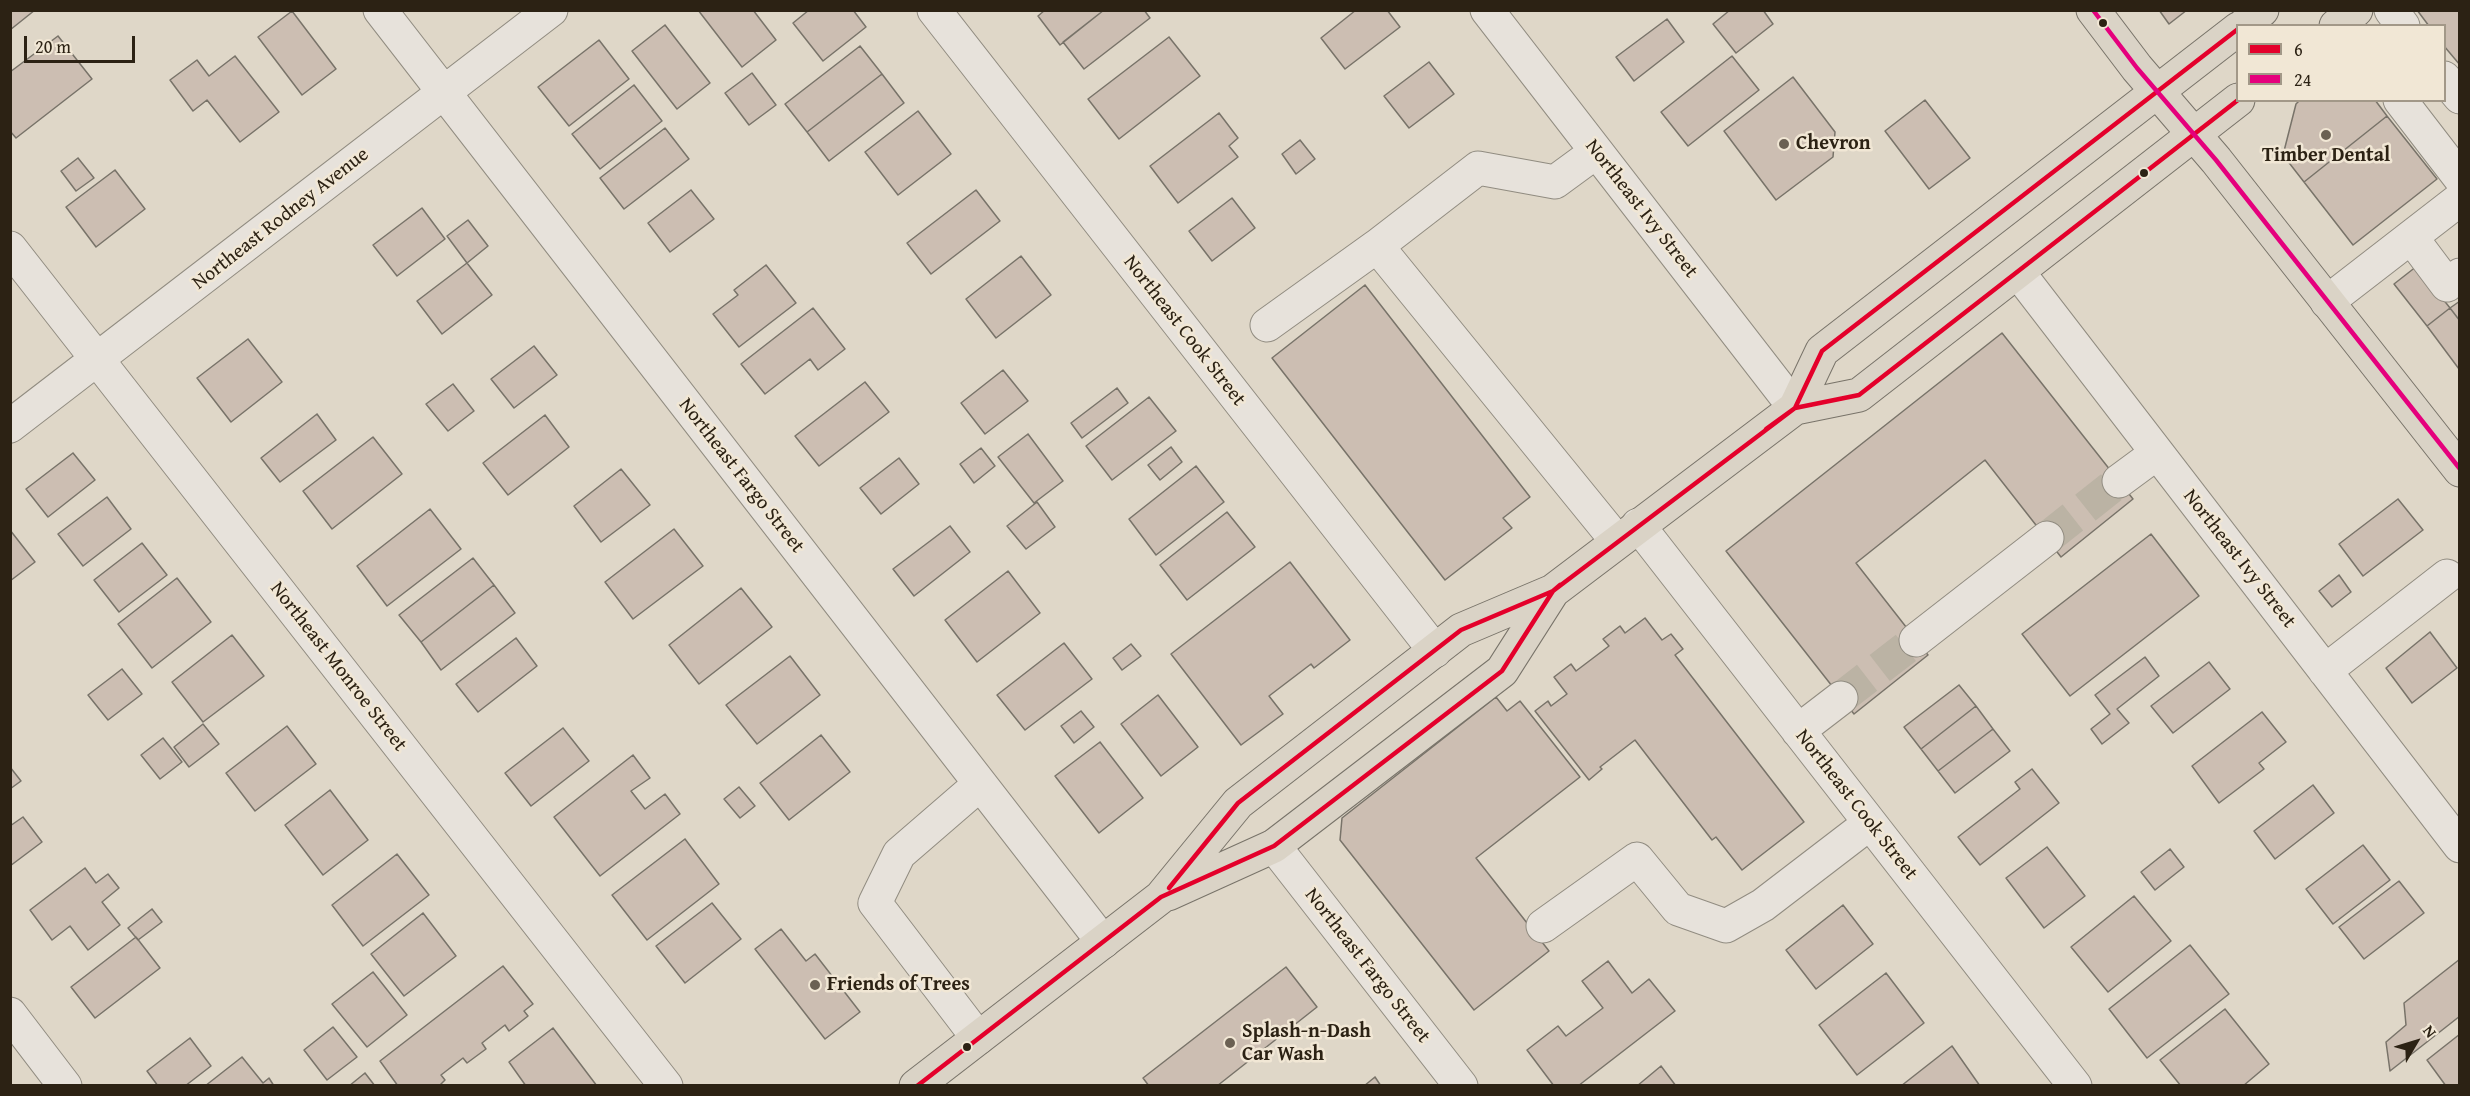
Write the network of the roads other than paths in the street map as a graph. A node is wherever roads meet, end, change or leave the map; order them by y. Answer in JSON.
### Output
{"nodes":[{"id":1,"x":380,"y":10,"type":"edge"},
{"id":2,"x":550,"y":10,"type":"edge"},
{"id":3,"x":934,"y":10,"type":"edge"},
{"id":4,"x":1487,"y":10,"type":"edge"},
{"id":5,"x":2092,"y":10,"type":"edge"},
{"id":6,"x":2262,"y":10,"type":"edge"},
{"id":7,"x":2391,"y":10,"type":"edge"},
{"id":8,"x":2245,"y":24,"type":"edge"},
{"id":9,"x":2402,"y":24,"type":"edge"},
{"id":10,"x":2236,"y":32,"type":"edge"},
{"id":11,"x":2446,"y":79,"type":"edge"},
{"id":12,"x":2157,"y":92,"type":"junction"},
{"id":13,"x":444,"y":93,"type":"junction"},
{"id":14,"x":2460,"y":97,"type":"edge"},
{"id":15,"x":2236,"y":102,"type":"edge"},
{"id":16,"x":2402,"y":102,"type":"edge"},
{"id":17,"x":2194,"y":135,"type":"junction"},
{"id":18,"x":1596,"y":152,"type":"junction"},
{"id":19,"x":2460,"y":178,"type":"edge"},
{"id":20,"x":2460,"y":199,"type":"edge"},
{"id":21,"x":2411,"y":237,"type":"junction"},
{"id":22,"x":1377,"y":246,"type":"junction"},
{"id":23,"x":10,"y":248,"type":"edge"},
{"id":24,"x":2018,"y":272,"type":"junction"},
{"id":25,"x":2460,"y":275,"type":"edge"},
{"id":26,"x":2327,"y":302,"type":"junction"},
{"id":27,"x":1267,"y":325,"type":"dead end"},
{"id":28,"x":98,"y":360,"type":"junction"},
{"id":29,"x":1795,"y":408,"type":"junction"},
{"id":30,"x":10,"y":426,"type":"edge"},
{"id":31,"x":2454,"y":452,"type":"edge"},
{"id":32,"x":2157,"y":453,"type":"junction"},
{"id":33,"x":2119,"y":481,"type":"tunnel mouth"},
{"id":34,"x":1628,"y":533,"type":"junction"},
{"id":35,"x":2047,"y":538,"type":"tunnel mouth"},
{"id":36,"x":2447,"y":576,"type":"dead end"},
{"id":37,"x":1553,"y":591,"type":"junction"},
{"id":38,"x":1916,"y":640,"type":"tunnel mouth"},
{"id":39,"x":1435,"y":651,"type":"junction"},
{"id":40,"x":2325,"y":671,"type":"junction"},
{"id":41,"x":1841,"y":698,"type":"tunnel mouth"},
{"id":42,"x":1798,"y":730,"type":"junction"},
{"id":43,"x":980,"y":784,"type":"junction"},
{"id":44,"x":1870,"y":823,"type":"junction"},
{"id":45,"x":1274,"y":846,"type":"junction"},
{"id":46,"x":2460,"y":846,"type":"edge"},
{"id":47,"x":1161,"y":897,"type":"junction"},
{"id":48,"x":1543,"y":926,"type":"dead end"},
{"id":49,"x":1103,"y":942,"type":"junction"},
{"id":50,"x":10,"y":1014,"type":"edge"},
{"id":51,"x":978,"y":1038,"type":"junction"},
{"id":52,"x":65,"y":1086,"type":"edge"},
{"id":53,"x":666,"y":1086,"type":"edge"},
{"id":54,"x":916,"y":1086,"type":"edge"},
{"id":55,"x":1461,"y":1086,"type":"edge"},
{"id":56,"x":2075,"y":1086,"type":"edge"}],
"edges":[{"from":1,"to":13,"type":"street","name":"Northeast Fargo Street"},
{"from":2,"to":13,"type":"street","name":"Northeast Rodney Avenue"},
{"from":3,"to":39,"type":"street","name":"Northeast Cook Street"},
{"from":4,"to":18,"type":"street","name":"Northeast Ivy Street"},
{"from":5,"to":12,"type":"main road"},
{"from":6,"to":8,"type":"main road"},
{"from":7,"to":9,"type":"street"},
{"from":10,"to":12,"type":"main road"},
{"from":11,"to":14,"type":"street"},
{"from":12,"to":17,"type":"main road"},
{"from":12,"to":29,"type":"main road"},
{"from":13,"to":28,"type":"street","name":"Northeast Rodney Avenue"},
{"from":13,"to":43,"type":"street","name":"Northeast Fargo Street"},
{"from":15,"to":17,"type":"main road"},
{"from":16,"to":19,"type":"street"},
{"from":17,"to":24,"type":"main road"},
{"from":17,"to":26,"type":"main road"},
{"from":18,"to":22,"type":"street"},
{"from":18,"to":29,"type":"street","name":"Northeast Ivy Street"},
{"from":20,"to":21,"type":"street"},
{"from":21,"to":25,"type":"street"},
{"from":21,"to":26,"type":"street"},
{"from":22,"to":27,"type":"street"},
{"from":22,"to":34,"type":"street","name":"Northeast Cook Street"},
{"from":23,"to":28,"type":"street","name":"Northeast Monroe Street"},
{"from":24,"to":29,"type":"main road"},
{"from":24,"to":32,"type":"street","name":"Northeast Ivy Street"},
{"from":26,"to":31,"type":"main road"},
{"from":28,"to":30,"type":"street","name":"Northeast Rodney Avenue"},
{"from":28,"to":53,"type":"street","name":"Northeast Monroe Street"},
{"from":29,"to":34,"type":"main road"},
{"from":32,"to":33,"type":"street"},
{"from":32,"to":40,"type":"street","name":"Northeast Ivy Street"},
{"from":34,"to":37,"type":"main road"},
{"from":34,"to":42,"type":"street","name":"Northeast Cook Street"},
{"from":35,"to":38,"type":"street"},
{"from":36,"to":40,"type":"street"},
{"from":37,"to":39,"type":"main road"},
{"from":37,"to":45,"type":"main road"},
{"from":39,"to":47,"type":"main road"},
{"from":40,"to":46,"type":"street","name":"Northeast Ivy Street"},
{"from":41,"to":42,"type":"street"},
{"from":42,"to":44,"type":"street","name":"Northeast Cook Street"},
{"from":43,"to":49,"type":"street","name":"Northeast Fargo Street"},
{"from":43,"to":51,"type":"street"},
{"from":44,"to":48,"type":"street"},
{"from":44,"to":56,"type":"street","name":"Northeast Cook Street"},
{"from":45,"to":47,"type":"main road"},
{"from":45,"to":55,"type":"street","name":"Northeast Fargo Street"},
{"from":47,"to":49,"type":"main road"},
{"from":49,"to":51,"type":"main road"},
{"from":50,"to":52,"type":"street"},
{"from":51,"to":54,"type":"main road"}]}
